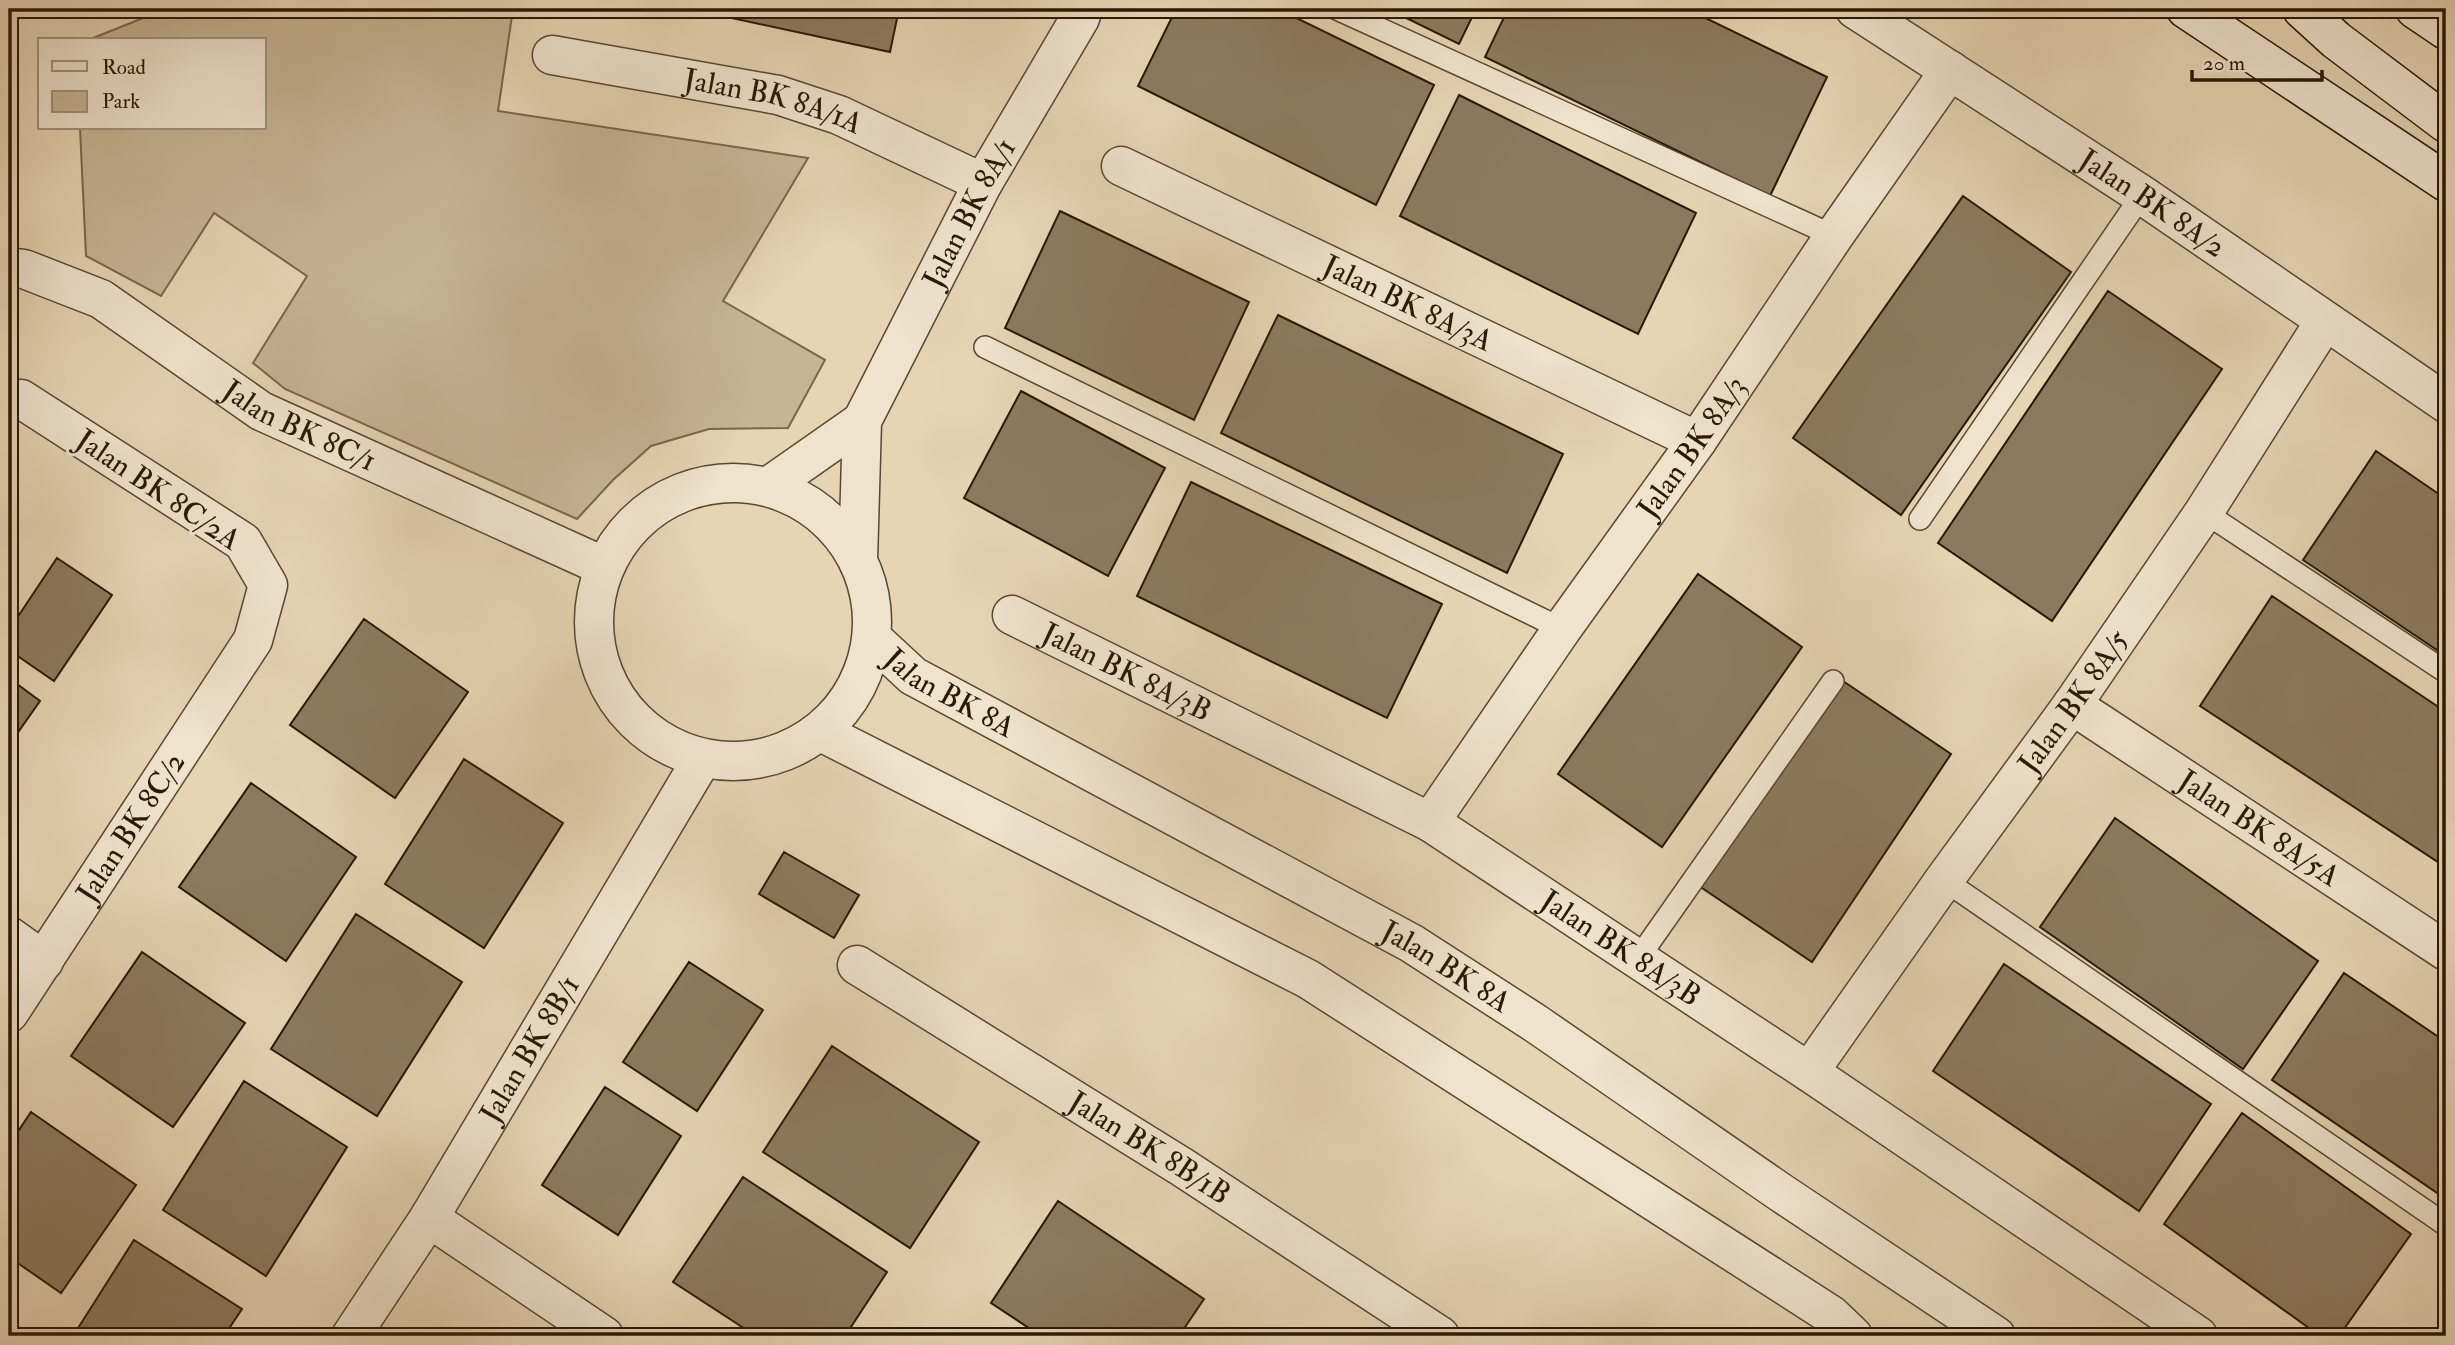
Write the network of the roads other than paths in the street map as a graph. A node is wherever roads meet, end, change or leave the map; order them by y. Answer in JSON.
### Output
{"nodes":[{"id":1,"x":1083,"y":9,"type":"edge"},
{"id":2,"x":1337,"y":9,"type":"edge"},
{"id":3,"x":1855,"y":9,"type":"edge"},
{"id":4,"x":2186,"y":9,"type":"edge"},
{"id":5,"x":2302,"y":9,"type":"edge"},
{"id":6,"x":2415,"y":9,"type":"edge"},
{"id":7,"x":2446,"y":30,"type":"edge"},
{"id":8,"x":552,"y":55,"type":"dead end"},
{"id":9,"x":1950,"y":70,"type":"junction"},
{"id":10,"x":2446,"y":123,"type":"edge"},
{"id":11,"x":1121,"y":166,"type":"dead end"},
{"id":12,"x":2446,"y":182,"type":"edge"},
{"id":13,"x":983,"y":183,"type":"junction"},
{"id":14,"x":2142,"y":195,"type":"junction"},
{"id":15,"x":1834,"y":236,"type":"junction"},
{"id":16,"x":9,"y":267,"type":"edge"},
{"id":17,"x":2325,"y":321,"type":"junction"},
{"id":18,"x":985,"y":347,"type":"dead end"},
{"id":19,"x":21,"y":399,"type":"dead end"},
{"id":20,"x":2446,"y":403,"type":"edge"},
{"id":21,"x":862,"y":421,"type":"junction"},
{"id":22,"x":1697,"y":441,"type":"junction"},
{"id":23,"x":769,"y":486,"type":"junction"},
{"id":24,"x":2204,"y":512,"type":"junction"},
{"id":25,"x":1920,"y":519,"type":"dead end"},
{"id":26,"x":858,"y":561,"type":"junction"},
{"id":27,"x":603,"y":566,"type":"junction"},
{"id":28,"x":1012,"y":615,"type":"dead end"},
{"id":29,"x":1562,"y":629,"type":"junction"},
{"id":30,"x":872,"y":638,"type":"junction"},
{"id":31,"x":253,"y":640,"type":"joint"},
{"id":32,"x":2446,"y":672,"type":"edge"},
{"id":33,"x":1833,"y":681,"type":"dead end"},
{"id":34,"x":2072,"y":705,"type":"junction"},
{"id":35,"x":821,"y":732,"type":"junction"},
{"id":36,"x":702,"y":760,"type":"junction"},
{"id":37,"x":1430,"y":822,"type":"junction"},
{"id":38,"x":1944,"y":880,"type":"junction"},
{"id":39,"x":9,"y":936,"type":"edge"},
{"id":40,"x":2446,"y":951,"type":"edge"},
{"id":41,"x":1637,"y":960,"type":"junction"},
{"id":42,"x":44,"y":961,"type":"junction"},
{"id":43,"x":857,"y":965,"type":"dead end"},
{"id":44,"x":9,"y":1013,"type":"edge"},
{"id":45,"x":1809,"y":1072,"type":"junction"},
{"id":46,"x":429,"y":1218,"type":"junction"},
{"id":47,"x":2446,"y":1225,"type":"edge"},
{"id":48,"x":351,"y":1336,"type":"edge"},
{"id":49,"x":604,"y":1336,"type":"edge"},
{"id":50,"x":1440,"y":1336,"type":"edge"},
{"id":51,"x":1853,"y":1336,"type":"edge"},
{"id":52,"x":1996,"y":1336,"type":"edge"},
{"id":53,"x":2198,"y":1336,"type":"edge"}],
"edges":[{"from":1,"to":13,"type":"street","name":"Jalan BK 8A/1"},
{"from":2,"to":15,"type":"lane"},
{"from":3,"to":9,"type":"street","name":"Jalan BK 8A/2"},
{"from":4,"to":12,"type":"street"},
{"from":5,"to":10,"type":"street"},
{"from":6,"to":7,"type":"street"},
{"from":8,"to":13,"type":"street","name":"Jalan BK 8A/1A"},
{"from":9,"to":14,"type":"street","name":"Jalan BK 8A/2"},
{"from":9,"to":15,"type":"street","name":"Jalan BK 8A/3"},
{"from":11,"to":22,"type":"street","name":"Jalan BK 8A/3A"},
{"from":13,"to":21,"type":"street","name":"Jalan BK 8A/1"},
{"from":14,"to":17,"type":"street","name":"Jalan BK 8A/2"},
{"from":14,"to":25,"type":"lane"},
{"from":15,"to":22,"type":"street","name":"Jalan BK 8A/3"},
{"from":16,"to":27,"type":"street","name":"Jalan BK 8C/1"},
{"from":17,"to":20,"type":"street","name":"Jalan BK 8A/2"},
{"from":17,"to":24,"type":"street","name":"Jalan BK 8A/5"},
{"from":18,"to":29,"type":"lane"},
{"from":19,"to":31,"type":"street","name":"Jalan BK 8C/2A"},
{"from":21,"to":23,"type":"street","name":"Jalan BK 8A/1"},
{"from":21,"to":26,"type":"street","name":"Jalan BK 8A/1"},
{"from":22,"to":29,"type":"street","name":"Jalan BK 8A/3"},
{"from":23,"to":26,"type":"street"},
{"from":23,"to":27,"type":"street"},
{"from":24,"to":32,"type":"lane"},
{"from":24,"to":34,"type":"street","name":"Jalan BK 8A/5"},
{"from":26,"to":30,"type":"street"},
{"from":27,"to":36,"type":"street"},
{"from":28,"to":37,"type":"street","name":"Jalan BK 8A/3B"},
{"from":29,"to":37,"type":"street","name":"Jalan BK 8A/3"},
{"from":30,"to":35,"type":"street"},
{"from":30,"to":52,"type":"street","name":"Jalan BK 8A"},
{"from":31,"to":42,"type":"street","name":"Jalan BK 8C/2"},
{"from":33,"to":41,"type":"lane"},
{"from":34,"to":38,"type":"street","name":"Jalan BK 8A/5"},
{"from":34,"to":40,"type":"street","name":"Jalan BK 8A/5A"},
{"from":35,"to":36,"type":"street"},
{"from":35,"to":51,"type":"street"},
{"from":36,"to":46,"type":"street","name":"Jalan BK 8B/1"},
{"from":37,"to":41,"type":"street","name":"Jalan BK 8A/3B"},
{"from":38,"to":45,"type":"street","name":"Jalan BK 8A/5"},
{"from":38,"to":47,"type":"lane"},
{"from":39,"to":42,"type":"street"},
{"from":41,"to":45,"type":"street","name":"Jalan BK 8A/3B"},
{"from":42,"to":44,"type":"street","name":"Jalan BK 8C/2"},
{"from":43,"to":50,"type":"street","name":"Jalan BK 8B/1B"},
{"from":45,"to":53,"type":"street","name":"Jalan BK 8A/3B"},
{"from":46,"to":48,"type":"street","name":"Jalan BK 8B/1"},
{"from":46,"to":49,"type":"street"}]}
